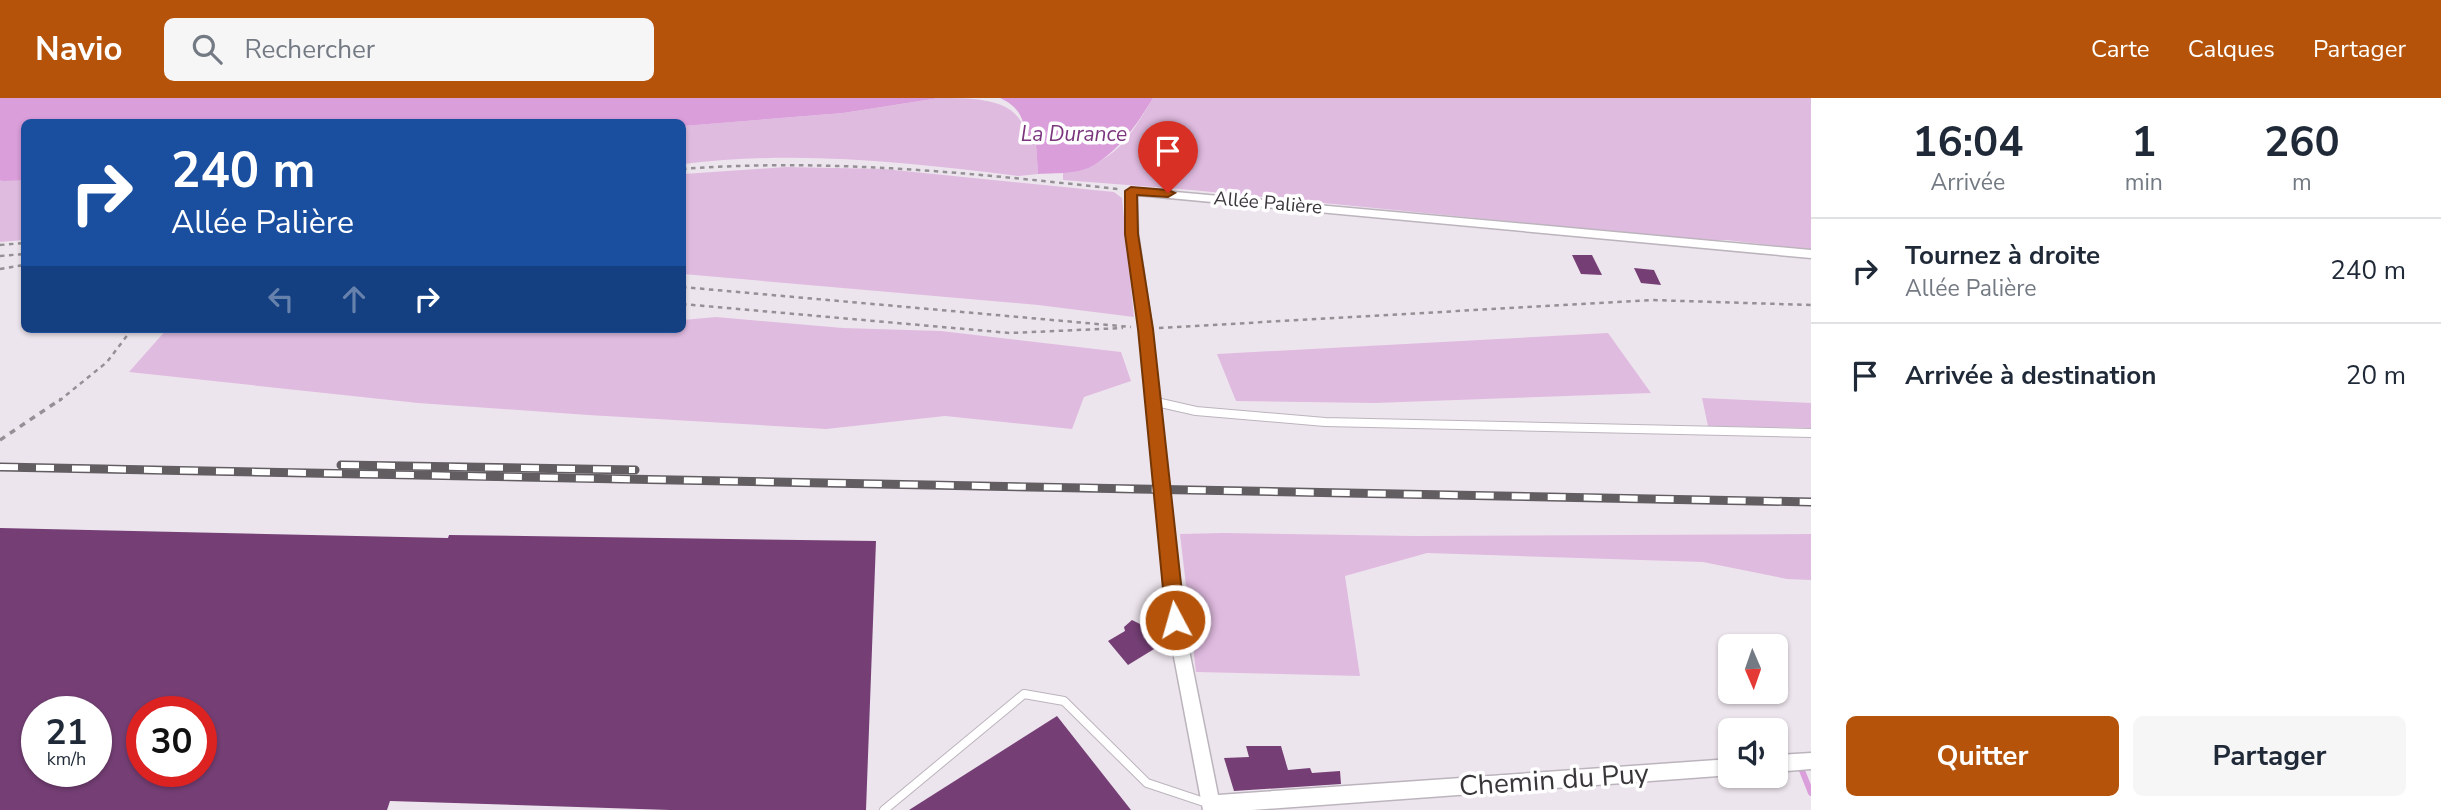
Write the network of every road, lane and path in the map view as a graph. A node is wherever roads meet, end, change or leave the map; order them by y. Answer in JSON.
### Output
{"nodes":[{"id":1,"x":686,"y":169,"type":"edge"},
{"id":2,"x":1131,"y":191,"type":"junction"},
{"id":3,"x":21,"y":243,"type":"edge"},
{"id":4,"x":0,"y":244,"type":"edge"},
{"id":5,"x":21,"y":254,"type":"edge"},
{"id":6,"x":1811,"y":254,"type":"edge"},
{"id":7,"x":0,"y":256,"type":"edge"},
{"id":8,"x":21,"y":266,"type":"edge"},
{"id":9,"x":0,"y":269,"type":"edge"},
{"id":10,"x":686,"y":287,"type":"edge"},
{"id":11,"x":686,"y":304,"type":"edge"},
{"id":12,"x":1811,"y":305,"type":"edge"},
{"id":13,"x":1128,"y":327,"type":"junction"},
{"id":14,"x":1146,"y":329,"type":"junction"},
{"id":15,"x":129,"y":333,"type":"edge"},
{"id":16,"x":1151,"y":400,"type":"junction"},
{"id":17,"x":1811,"y":433,"type":"edge"},
{"id":18,"x":0,"y":440,"type":"edge"},
{"id":19,"x":1811,"y":761,"type":"edge"},
{"id":20,"x":1788,"y":763,"type":"edge"},
{"id":21,"x":1718,"y":768,"type":"edge"},
{"id":22,"x":1211,"y":807,"type":"edge"},
{"id":23,"x":884,"y":810,"type":"edge"}],
"edges":[{"from":1,"to":2,"type":"path"},
{"from":2,"to":6,"type":"street","name":"Allée Palière"},
{"from":2,"to":14,"type":"street"},
{"from":3,"to":4,"type":"path"},
{"from":5,"to":7,"type":"path"},
{"from":8,"to":9,"type":"path"},
{"from":10,"to":13,"type":"path"},
{"from":11,"to":13,"type":"path"},
{"from":12,"to":14,"type":"path"},
{"from":13,"to":14,"type":"path"},
{"from":14,"to":16,"type":"street"},
{"from":15,"to":18,"type":"path"},
{"from":16,"to":17,"type":"lane"},
{"from":16,"to":22,"type":"street"},
{"from":19,"to":20,"type":"street"},
{"from":21,"to":22,"type":"street","name":"Chemin du Puy"},
{"from":22,"to":23,"type":"lane"}]}
